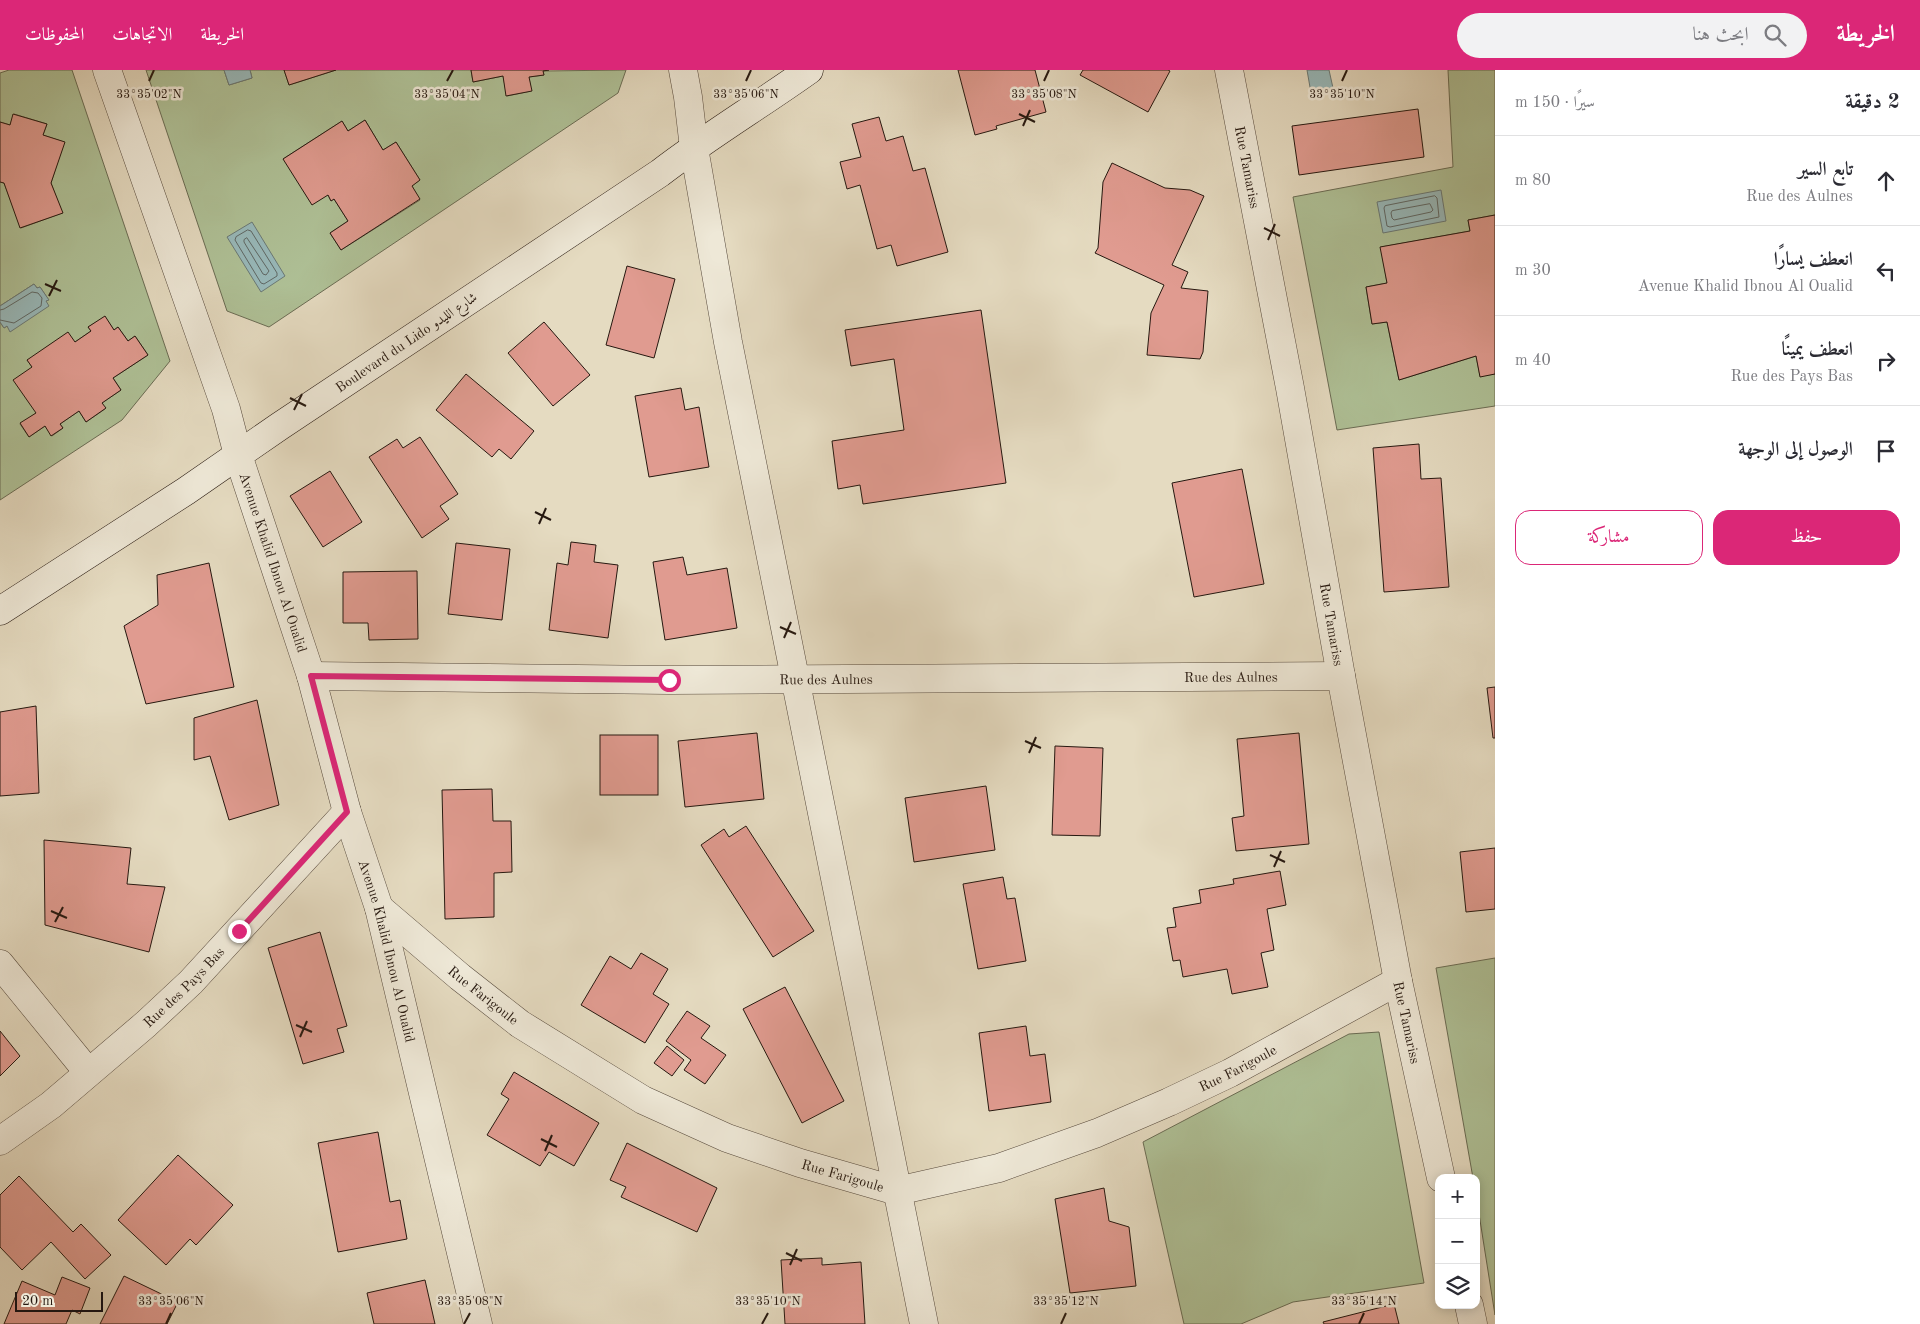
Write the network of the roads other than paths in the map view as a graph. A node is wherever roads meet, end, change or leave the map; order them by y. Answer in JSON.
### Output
{"nodes":[{"id":1,"x":107,"y":70,"type":"edge"},
{"id":2,"x":683,"y":70,"type":"edge"},
{"id":3,"x":809,"y":70,"type":"edge"},
{"id":4,"x":1229,"y":70,"type":"edge"},
{"id":5,"x":694,"y":148,"type":"junction"},
{"id":6,"x":238,"y":455,"type":"junction"},
{"id":7,"x":0,"y":611,"type":"edge"},
{"id":8,"x":311,"y":676,"type":"junction"},
{"id":9,"x":1341,"y":676,"type":"junction"},
{"id":10,"x":795,"y":679,"type":"junction"},
{"id":11,"x":347,"y":812,"type":"junction"},
{"id":12,"x":379,"y":908,"type":"junction"},
{"id":13,"x":0,"y":964,"type":"edge"},
{"id":14,"x":1398,"y":981,"type":"junction"},
{"id":15,"x":88,"y":1072,"type":"junction"},
{"id":16,"x":0,"y":1141,"type":"edge"},
{"id":17,"x":1440,"y":1174,"type":"edge"},
{"id":18,"x":897,"y":1191,"type":"junction"},
{"id":19,"x":1470,"y":1309,"type":"edge"},
{"id":20,"x":478,"y":1324,"type":"edge"},
{"id":21,"x":924,"y":1324,"type":"edge"},
{"id":22,"x":1473,"y":1324,"type":"edge"}],
"edges":[{"from":1,"to":6,"type":"street","name":"Avenue Khalid Ibnou Al Oualid"},
{"from":2,"to":5,"type":"street"},
{"from":3,"to":5,"type":"street","name":"Boulevard du Lido شارع الليدو"},
{"from":4,"to":9,"type":"street","name":"Rue Tamariss"},
{"from":5,"to":6,"type":"street","name":"Boulevard du Lido شارع الليدو"},
{"from":5,"to":10,"type":"street"},
{"from":6,"to":7,"type":"street","name":"Boulevard du Lido شارع الليدو"},
{"from":6,"to":8,"type":"street","name":"Avenue Khalid Ibnou Al Oualid"},
{"from":8,"to":10,"type":"street","name":"Rue des Aulnes"},
{"from":8,"to":11,"type":"street","name":"Avenue Khalid Ibnou Al Oualid"},
{"from":9,"to":10,"type":"street","name":"Rue des Aulnes"},
{"from":9,"to":14,"type":"street","name":"Rue Tamariss"},
{"from":10,"to":18,"type":"street"},
{"from":11,"to":12,"type":"street","name":"Avenue Khalid Ibnou Al Oualid"},
{"from":11,"to":15,"type":"street","name":"Rue des Pays Bas"},
{"from":12,"to":18,"type":"street","name":"Rue Farigoule"},
{"from":12,"to":20,"type":"street","name":"Avenue Khalid Ibnou Al Oualid"},
{"from":13,"to":15,"type":"street"},
{"from":14,"to":17,"type":"street","name":"Rue Tamariss"},
{"from":14,"to":18,"type":"street","name":"Rue Farigoule"},
{"from":15,"to":16,"type":"street","name":"Rue des Pays Bas"},
{"from":18,"to":21,"type":"street"},
{"from":19,"to":22,"type":"street"}]}
